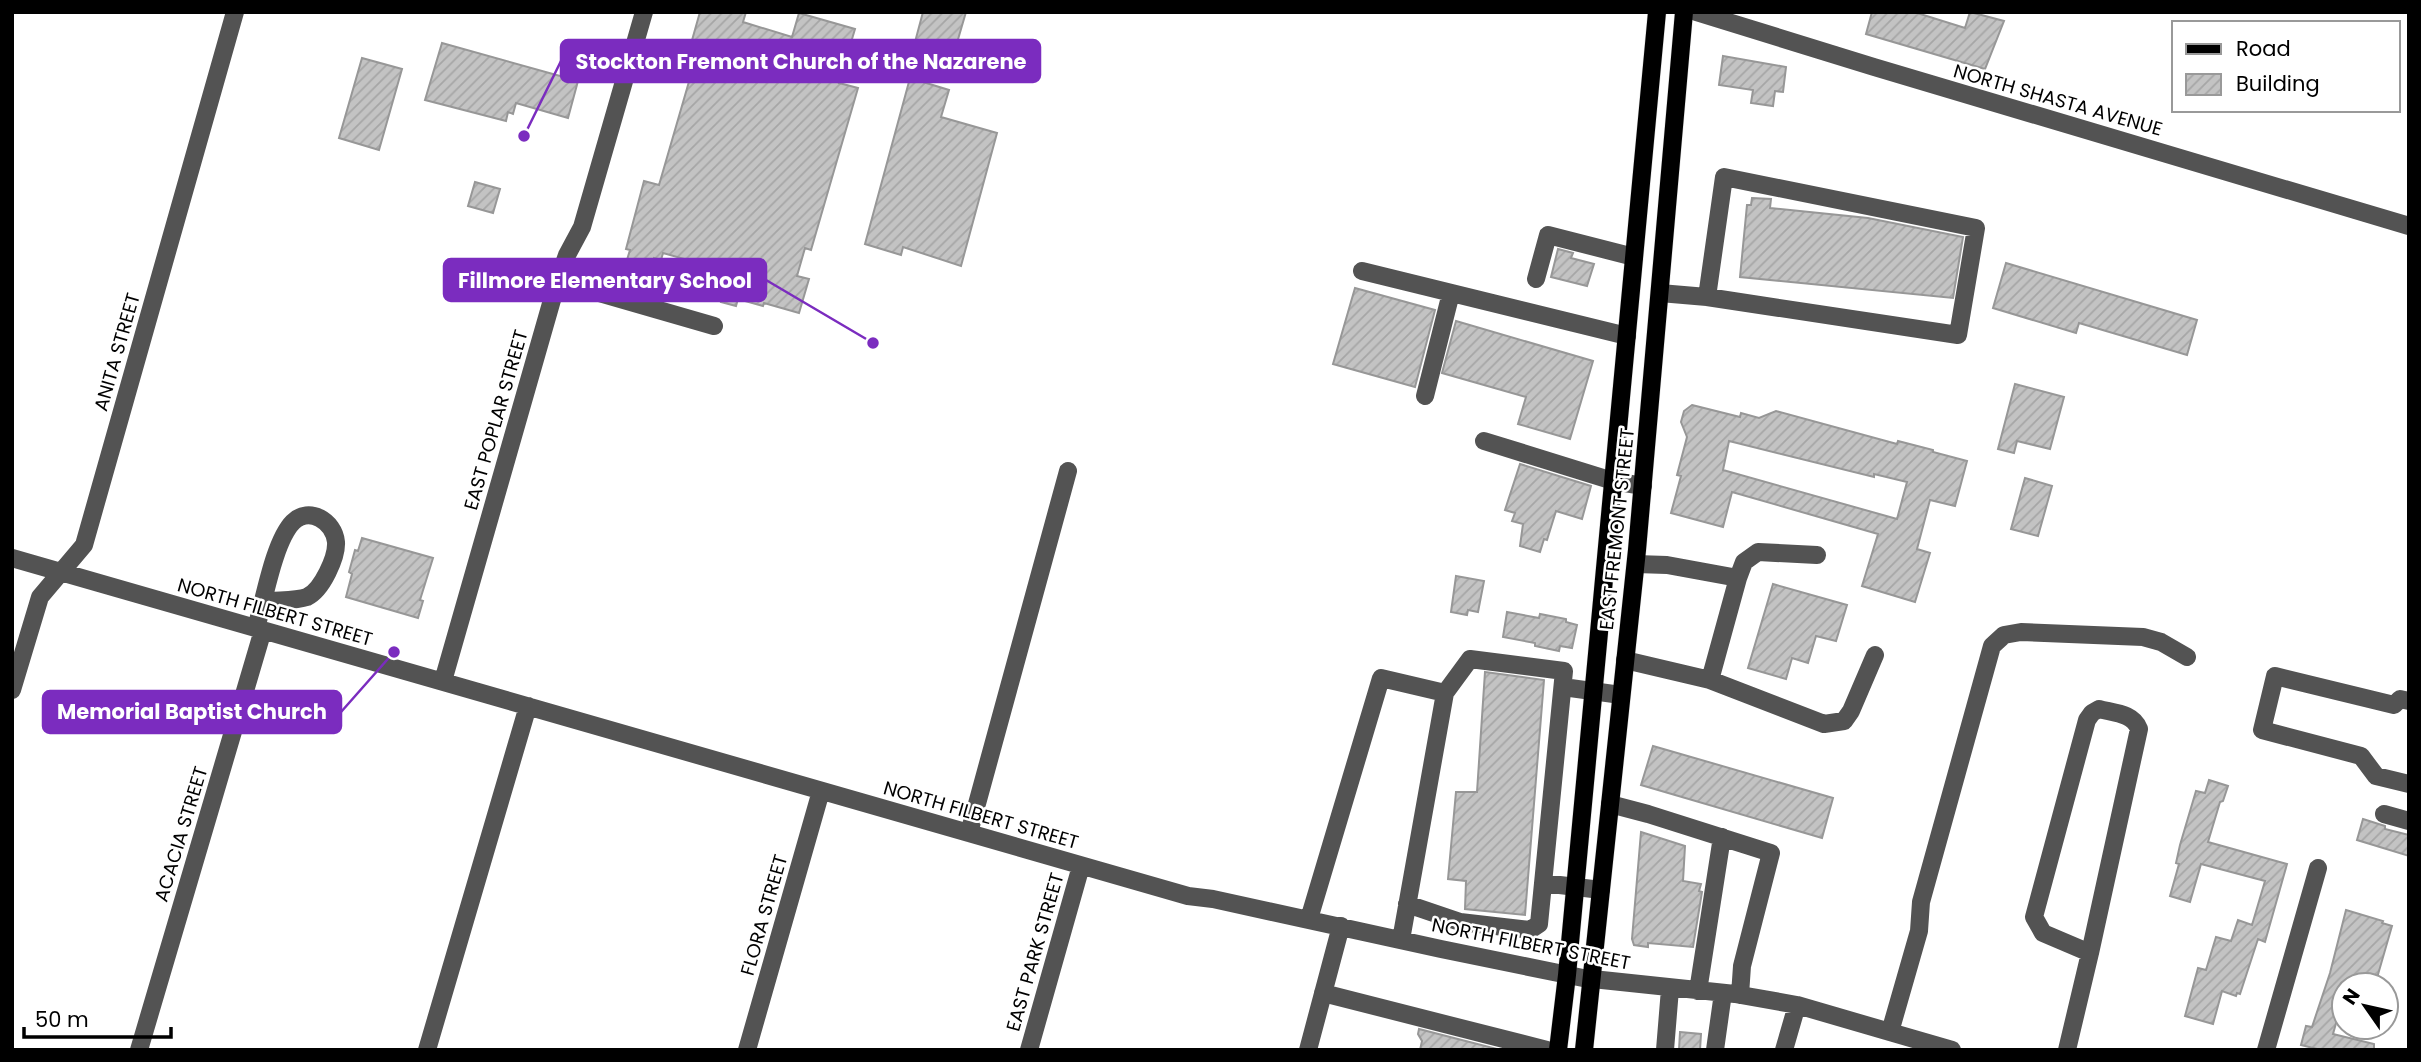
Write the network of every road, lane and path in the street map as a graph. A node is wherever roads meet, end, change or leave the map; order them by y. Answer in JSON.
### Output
{"nodes":[{"id":1,"x":235,"y":12,"type":"edge"},
{"id":2,"x":645,"y":12,"type":"edge"},
{"id":3,"x":1657,"y":12,"type":"edge"},
{"id":4,"x":1684,"y":12,"type":"edge"},
{"id":5,"x":1696,"y":12,"type":"edge"},
{"id":6,"x":2409,"y":226,"type":"edge"},
{"id":7,"x":1634,"y":257,"type":"junction"},
{"id":8,"x":1362,"y":271,"type":"dead end"},
{"id":9,"x":1536,"y":279,"type":"dead end"},
{"id":10,"x":558,"y":281,"type":"junction"},
{"id":11,"x":1451,"y":293,"type":"junction"},
{"id":12,"x":1660,"y":293,"type":"junction"},
{"id":13,"x":1707,"y":297,"type":"junction"},
{"id":14,"x":714,"y":326,"type":"dead end"},
{"id":15,"x":1627,"y":336,"type":"junction"},
{"id":16,"x":1424,"y":396,"type":"dead end"},
{"id":17,"x":1484,"y":441,"type":"dead end"},
{"id":18,"x":1068,"y":471,"type":"dead end"},
{"id":19,"x":1613,"y":481,"type":"junction"},
{"id":20,"x":1643,"y":486,"type":"junction"},
{"id":21,"x":1817,"y":555,"type":"dead end"},
{"id":22,"x":12,"y":558,"type":"edge"},
{"id":23,"x":1636,"y":564,"type":"junction"},
{"id":24,"x":61,"y":572,"type":"junction"},
{"id":25,"x":1738,"y":578,"type":"junction"},
{"id":26,"x":264,"y":601,"type":"junction"},
{"id":27,"x":260,"y":629,"type":"junction"},
{"id":28,"x":1875,"y":655,"type":"dead end"},
{"id":29,"x":2187,"y":657,"type":"dead end"},
{"id":30,"x":1625,"y":660,"type":"junction"},
{"id":31,"x":1710,"y":680,"type":"junction"},
{"id":32,"x":443,"y":681,"type":"junction"},
{"id":33,"x":1563,"y":687,"type":"junction"},
{"id":34,"x":12,"y":690,"type":"edge"},
{"id":35,"x":1594,"y":691,"type":"junction"},
{"id":36,"x":1446,"y":693,"type":"junction"},
{"id":37,"x":1621,"y":695,"type":"junction"},
{"id":38,"x":2409,"y":701,"type":"edge"},
{"id":39,"x":528,"y":706,"type":"junction"},
{"id":40,"x":2409,"y":784,"type":"edge"},
{"id":41,"x":821,"y":791,"type":"junction"},
{"id":42,"x":1610,"y":804,"type":"junction"},
{"id":43,"x":2384,"y":814,"type":"dead end"},
{"id":44,"x":2409,"y":821,"type":"edge"},
{"id":45,"x":969,"y":834,"type":"junction"},
{"id":46,"x":1722,"y":837,"type":"junction"},
{"id":47,"x":1081,"y":866,"type":"junction"},
{"id":48,"x":2318,"y":868,"type":"dead end"},
{"id":49,"x":1543,"y":883,"type":"junction"},
{"id":50,"x":1576,"y":887,"type":"junction"},
{"id":51,"x":1601,"y":890,"type":"junction"},
{"id":52,"x":1408,"y":904,"type":"junction"},
{"id":53,"x":1308,"y":919,"type":"junction"},
{"id":54,"x":1341,"y":926,"type":"junction"},
{"id":55,"x":1401,"y":940,"type":"junction"},
{"id":56,"x":2090,"y":953,"type":"junction"},
{"id":57,"x":1567,"y":975,"type":"junction"},
{"id":58,"x":1591,"y":979,"type":"junction"},
{"id":59,"x":1671,"y":989,"type":"junction"},
{"id":60,"x":1698,"y":991,"type":"junction"},
{"id":61,"x":1323,"y":993,"type":"junction"},
{"id":62,"x":1732,"y":994,"type":"junction"},
{"id":63,"x":1797,"y":1004,"type":"junction"},
{"id":64,"x":1891,"y":1032,"type":"junction"},
{"id":65,"x":139,"y":1050,"type":"edge"},
{"id":66,"x":427,"y":1050,"type":"edge"},
{"id":67,"x":747,"y":1050,"type":"edge"},
{"id":68,"x":1029,"y":1050,"type":"edge"},
{"id":69,"x":1308,"y":1050,"type":"edge"},
{"id":70,"x":1547,"y":1050,"type":"edge"},
{"id":71,"x":1558,"y":1050,"type":"edge"},
{"id":72,"x":1584,"y":1050,"type":"edge"},
{"id":73,"x":1665,"y":1050,"type":"edge"},
{"id":74,"x":1715,"y":1050,"type":"edge"},
{"id":75,"x":1784,"y":1050,"type":"edge"},
{"id":76,"x":1952,"y":1050,"type":"edge"},
{"id":77,"x":2067,"y":1050,"type":"edge"},
{"id":78,"x":2266,"y":1050,"type":"edge"}],
"edges":[{"from":1,"to":24,"type":"street","name":"ANITA STREET"},
{"from":2,"to":10,"type":"street","name":"EAST POPLAR STREET"},
{"from":3,"to":7,"type":"main road","name":"EAST FREMONT STREET"},
{"from":4,"to":12,"type":"main road","name":"EAST FREMONT STREET"},
{"from":5,"to":6,"type":"street","name":"NORTH SHASTA AVENUE"},
{"from":7,"to":9,"type":"street"},
{"from":7,"to":15,"type":"main road","name":"EAST FREMONT STREET"},
{"from":8,"to":11,"type":"street"},
{"from":10,"to":14,"type":"street"},
{"from":10,"to":32,"type":"street","name":"EAST POPLAR STREET"},
{"from":11,"to":15,"type":"street"},
{"from":11,"to":16,"type":"street"},
{"from":12,"to":13,"type":"street"},
{"from":12,"to":20,"type":"main road","name":"EAST FREMONT STREET"},
{"from":13,"to":13,"type":"street"},
{"from":15,"to":19,"type":"main road","name":"EAST FREMONT STREET"},
{"from":17,"to":19,"type":"street"},
{"from":18,"to":45,"type":"street"},
{"from":19,"to":20,"type":"street"},
{"from":19,"to":35,"type":"main road","name":"EAST FREMONT STREET"},
{"from":20,"to":23,"type":"main road","name":"EAST FREMONT STREET"},
{"from":21,"to":25,"type":"street"},
{"from":22,"to":24,"type":"street","name":"NORTH FILBERT STREET"},
{"from":23,"to":25,"type":"street"},
{"from":23,"to":30,"type":"main road","name":"EAST FREMONT STREET"},
{"from":24,"to":27,"type":"street","name":"NORTH FILBERT STREET"},
{"from":24,"to":34,"type":"street","name":"ANITA STREET"},
{"from":25,"to":31,"type":"street"},
{"from":26,"to":26,"type":"street","name":"ACACIA STREET"},
{"from":26,"to":27,"type":"street","name":"ACACIA STREET"},
{"from":27,"to":32,"type":"street","name":"NORTH FILBERT STREET"},
{"from":27,"to":65,"type":"street","name":"ACACIA STREET"},
{"from":28,"to":31,"type":"street"},
{"from":29,"to":64,"type":"street"},
{"from":30,"to":31,"type":"street"},
{"from":30,"to":37,"type":"main road","name":"EAST FREMONT STREET"},
{"from":32,"to":39,"type":"street","name":"NORTH FILBERT STREET"},
{"from":33,"to":35,"type":"street"},
{"from":33,"to":36,"type":"street"},
{"from":33,"to":49,"type":"street"},
{"from":35,"to":37,"type":"street"},
{"from":35,"to":50,"type":"main road","name":"EAST FREMONT STREET"},
{"from":36,"to":52,"type":"street"},
{"from":36,"to":53,"type":"street"},
{"from":37,"to":42,"type":"main road","name":"EAST FREMONT STREET"},
{"from":38,"to":40,"type":"street"},
{"from":39,"to":41,"type":"street","name":"NORTH FILBERT STREET"},
{"from":39,"to":66,"type":"street"},
{"from":41,"to":45,"type":"street","name":"NORTH FILBERT STREET"},
{"from":41,"to":67,"type":"street","name":"FLORA STREET"},
{"from":42,"to":46,"type":"street"},
{"from":42,"to":51,"type":"main road","name":"EAST FREMONT STREET"},
{"from":43,"to":44,"type":"street"},
{"from":45,"to":47,"type":"street","name":"NORTH FILBERT STREET"},
{"from":46,"to":60,"type":"street"},
{"from":46,"to":62,"type":"street"},
{"from":47,"to":53,"type":"street","name":"NORTH FILBERT STREET"},
{"from":47,"to":68,"type":"street","name":"EAST PARK STREET"},
{"from":48,"to":78,"type":"street"},
{"from":49,"to":50,"type":"street"},
{"from":49,"to":52,"type":"street"},
{"from":50,"to":51,"type":"street"},
{"from":50,"to":57,"type":"main road","name":"EAST FREMONT STREET"},
{"from":51,"to":58,"type":"main road","name":"EAST FREMONT STREET"},
{"from":52,"to":55,"type":"street"},
{"from":53,"to":54,"type":"street","name":"NORTH FILBERT STREET"},
{"from":54,"to":55,"type":"street","name":"NORTH FILBERT STREET"},
{"from":54,"to":61,"type":"street"},
{"from":55,"to":57,"type":"street","name":"NORTH FILBERT STREET"},
{"from":56,"to":56,"type":"street"},
{"from":56,"to":77,"type":"street"},
{"from":57,"to":58,"type":"street","name":"NORTH FILBERT STREET"},
{"from":57,"to":71,"type":"main road","name":"EAST FREMONT STREET"},
{"from":58,"to":59,"type":"street","name":"NORTH FILBERT STREET"},
{"from":58,"to":72,"type":"main road","name":"EAST FREMONT STREET"},
{"from":59,"to":60,"type":"street","name":"NORTH FILBERT STREET"},
{"from":59,"to":73,"type":"street"},
{"from":60,"to":62,"type":"street","name":"NORTH FILBERT STREET"},
{"from":61,"to":69,"type":"street"},
{"from":61,"to":70,"type":"street"},
{"from":62,"to":63,"type":"street","name":"NORTH FILBERT STREET"},
{"from":62,"to":74,"type":"street"},
{"from":63,"to":64,"type":"street","name":"NORTH FILBERT STREET"},
{"from":63,"to":75,"type":"street"},
{"from":64,"to":76,"type":"street","name":"NORTH FILBERT STREET"}]}
